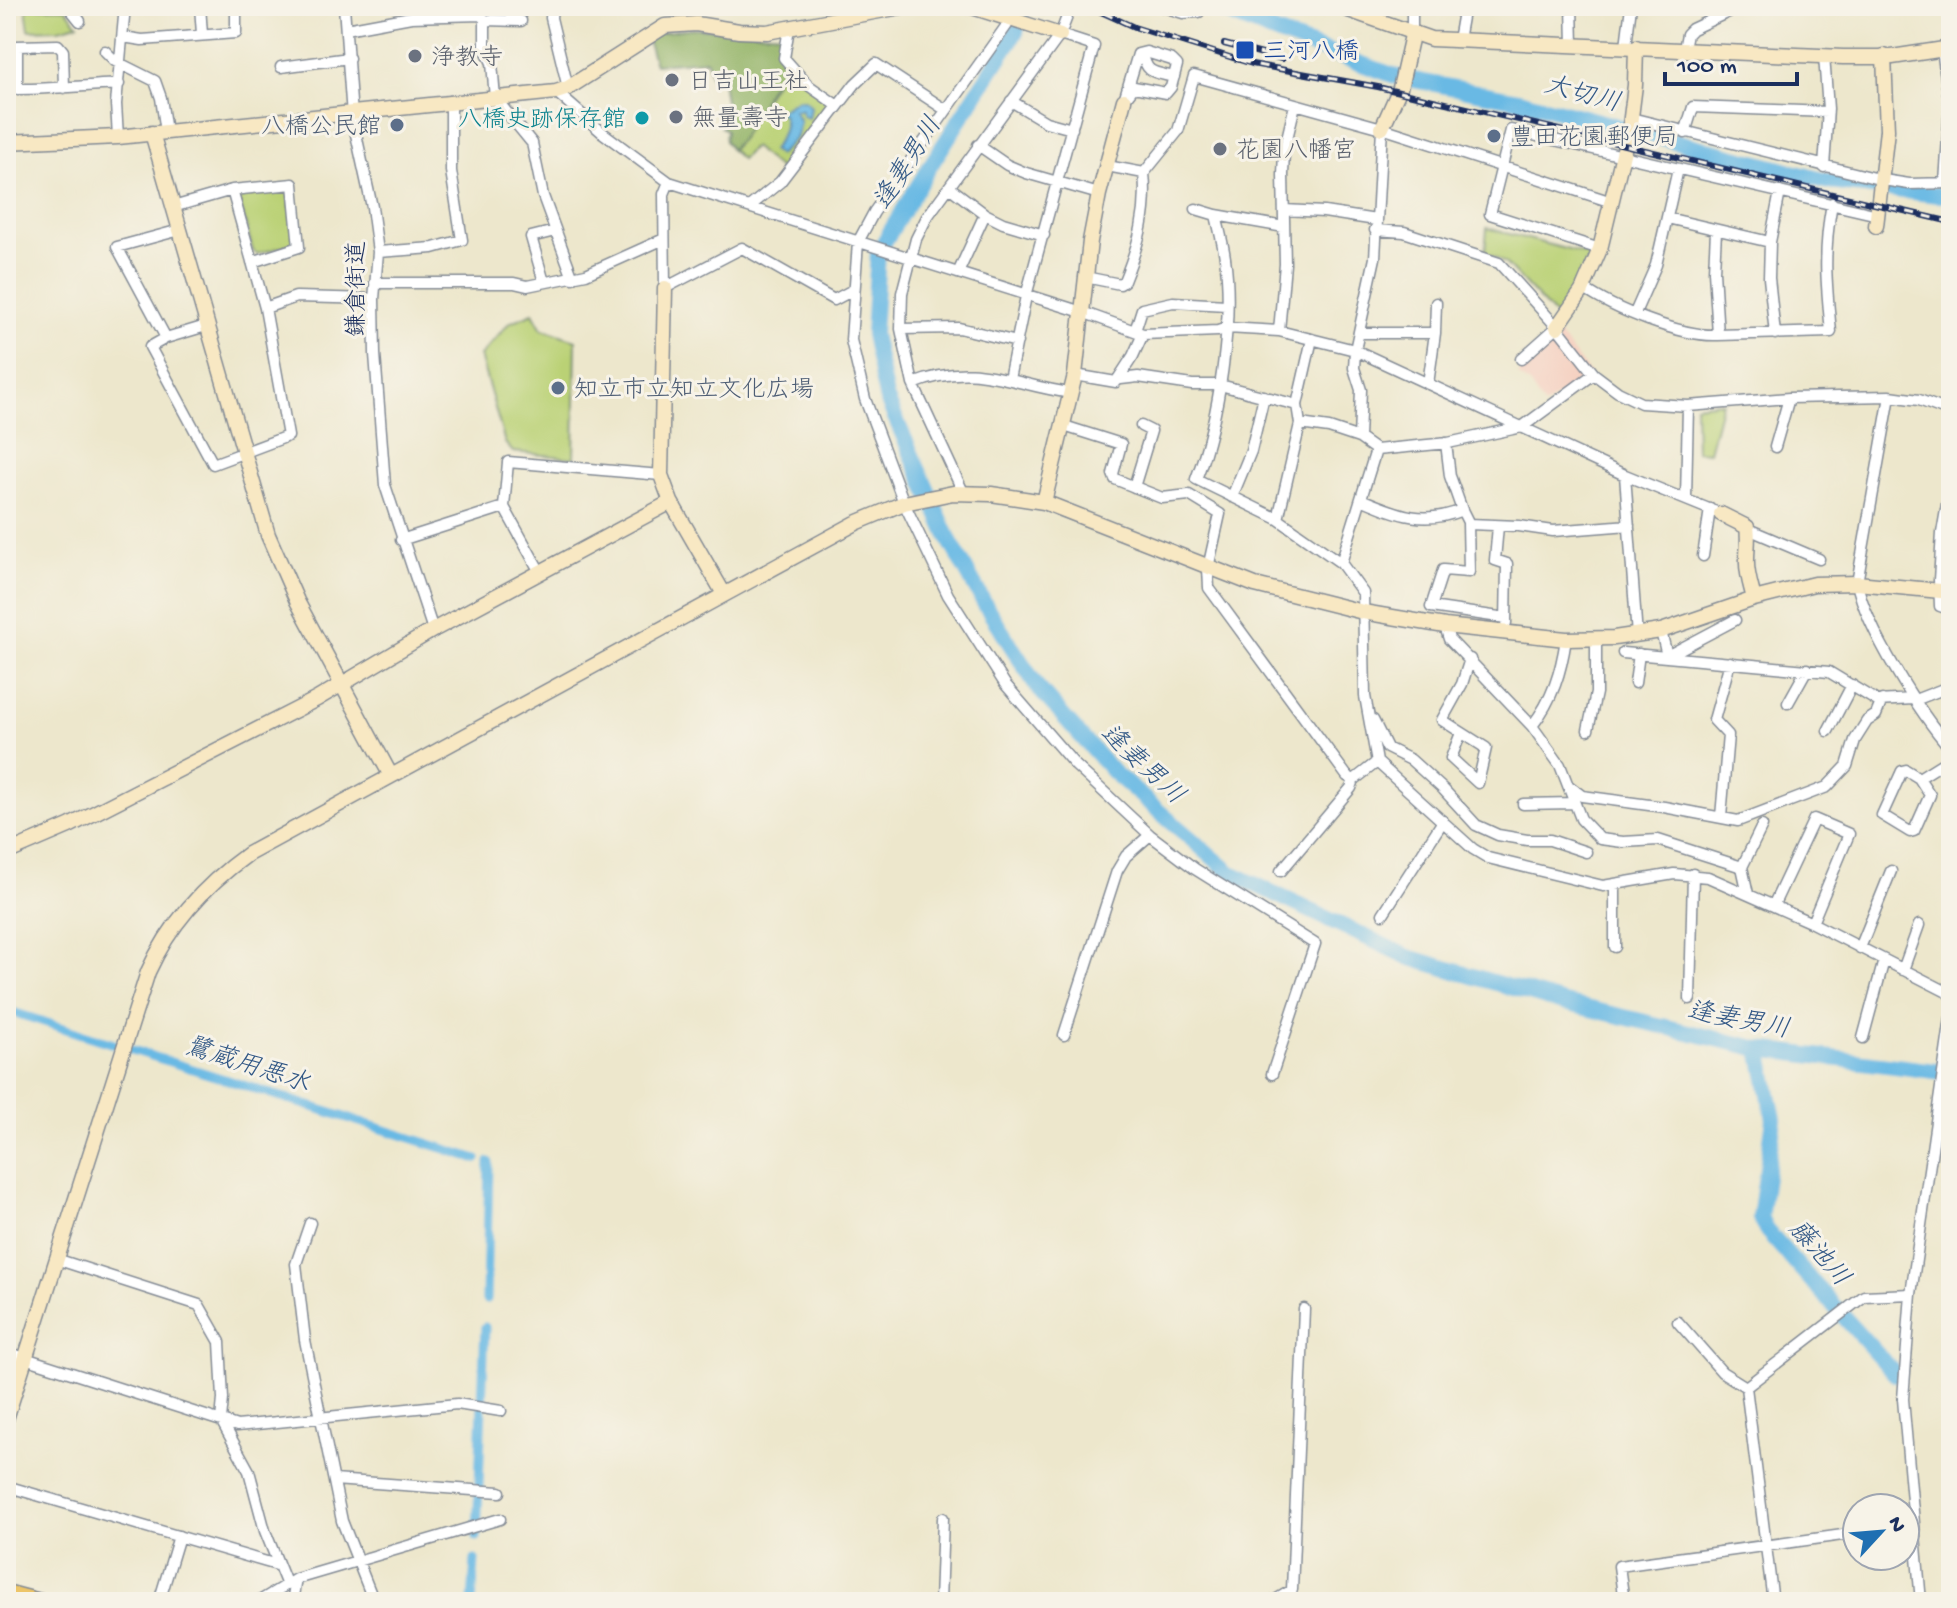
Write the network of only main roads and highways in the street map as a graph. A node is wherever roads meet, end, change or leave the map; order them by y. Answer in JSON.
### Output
{"nodes":[{"id":1,"x":6,"y":1593,"type":"edge"},
{"id":2,"x":40,"y":1602,"type":"edge"}],
"edges":[{"from":1,"to":2,"type":"main road"}]}
